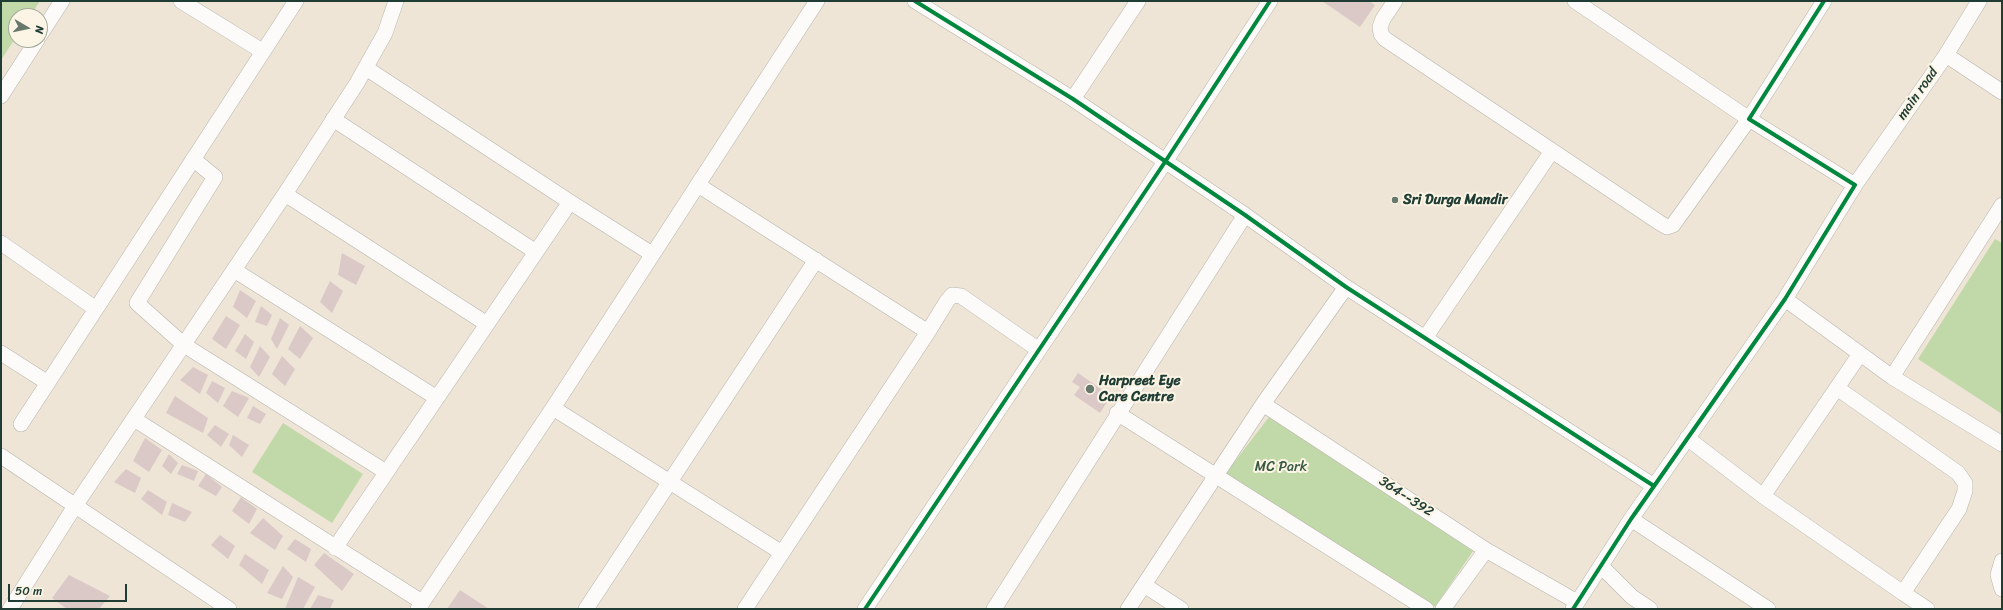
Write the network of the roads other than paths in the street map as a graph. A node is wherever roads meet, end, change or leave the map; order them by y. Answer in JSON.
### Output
{"nodes":[{"id":1,"x":62,"y":1,"type":"edge"},
{"id":2,"x":181,"y":1,"type":"edge"},
{"id":3,"x":296,"y":1,"type":"edge"},
{"id":4,"x":396,"y":1,"type":"edge"},
{"id":5,"x":817,"y":1,"type":"edge"},
{"id":6,"x":915,"y":1,"type":"edge"},
{"id":7,"x":1138,"y":1,"type":"edge"},
{"id":8,"x":1270,"y":1,"type":"edge"},
{"id":9,"x":1395,"y":1,"type":"edge"},
{"id":10,"x":1575,"y":1,"type":"edge"},
{"id":11,"x":1979,"y":1,"type":"edge"},
{"id":12,"x":1820,"y":3,"type":"edge"},
{"id":13,"x":48,"y":23,"type":"edge"},
{"id":14,"x":32,"y":48,"type":"edge"},
{"id":15,"x":262,"y":51,"type":"junction"},
{"id":16,"x":1946,"y":55,"type":"junction"},
{"id":17,"x":366,"y":68,"type":"junction"},
{"id":18,"x":2002,"y":92,"type":"edge"},
{"id":19,"x":1,"y":96,"type":"edge"},
{"id":20,"x":1073,"y":99,"type":"junction"},
{"id":21,"x":333,"y":119,"type":"junction"},
{"id":22,"x":1749,"y":119,"type":"junction"},
{"id":23,"x":1552,"y":151,"type":"junction"},
{"id":24,"x":193,"y":159,"type":"junction"},
{"id":25,"x":1166,"y":162,"type":"junction"},
{"id":26,"x":698,"y":185,"type":"junction"},
{"id":27,"x":1854,"y":185,"type":"junction"},
{"id":28,"x":285,"y":194,"type":"junction"},
{"id":29,"x":570,"y":202,"type":"junction"},
{"id":30,"x":2002,"y":206,"type":"edge"},
{"id":31,"x":1245,"y":215,"type":"junction"},
{"id":32,"x":1,"y":243,"type":"edge"},
{"id":33,"x":536,"y":252,"type":"junction"},
{"id":34,"x":652,"y":254,"type":"junction"},
{"id":35,"x":816,"y":260,"type":"junction"},
{"id":36,"x":234,"y":270,"type":"junction"},
{"id":37,"x":1346,"y":287,"type":"junction"},
{"id":38,"x":1784,"y":299,"type":"junction"},
{"id":39,"x":96,"y":309,"type":"junction"},
{"id":40,"x":487,"y":324,"type":"junction"},
{"id":41,"x":928,"y":332,"type":"junction"},
{"id":42,"x":1425,"y":338,"type":"junction"},
{"id":43,"x":184,"y":345,"type":"junction"},
{"id":44,"x":1038,"y":350,"type":"junction"},
{"id":45,"x":1,"y":353,"type":"edge"},
{"id":46,"x":1860,"y":354,"type":"junction"},
{"id":47,"x":1892,"y":377,"type":"junction"},
{"id":48,"x":48,"y":383,"type":"junction"},
{"id":49,"x":1837,"y":388,"type":"junction"},
{"id":50,"x":437,"y":398,"type":"junction"},
{"id":51,"x":1263,"y":404,"type":"junction"},
{"id":52,"x":553,"y":408,"type":"junction"},
{"id":53,"x":1117,"y":413,"type":"junction"},
{"id":54,"x":134,"y":419,"type":"junction"},
{"id":55,"x":22,"y":424,"type":"dead end"},
{"id":56,"x":1687,"y":438,"type":"junction"},
{"id":57,"x":2002,"y":444,"type":"edge"},
{"id":58,"x":1,"y":456,"type":"edge"},
{"id":59,"x":386,"y":472,"type":"junction"},
{"id":60,"x":1217,"y":475,"type":"junction"},
{"id":61,"x":670,"y":481,"type":"junction"},
{"id":62,"x":1654,"y":486,"type":"junction"},
{"id":63,"x":1763,"y":496,"type":"junction"},
{"id":64,"x":75,"y":506,"type":"junction"},
{"id":65,"x":1631,"y":519,"type":"junction"},
{"id":66,"x":335,"y":548,"type":"junction"},
{"id":67,"x":1486,"y":550,"type":"junction"},
{"id":68,"x":782,"y":553,"type":"junction"},
{"id":69,"x":2002,"y":561,"type":"edge"},
{"id":70,"x":1601,"y":566,"type":"junction"},
{"id":71,"x":1144,"y":585,"type":"junction"},
{"id":72,"x":2002,"y":590,"type":"edge"},
{"id":73,"x":1903,"y":593,"type":"junction"},
{"id":74,"x":420,"y":606,"type":"edge"},
{"id":75,"x":1575,"y":606,"type":"edge"},
{"id":76,"x":221,"y":607,"type":"edge"},
{"id":77,"x":10,"y":609,"type":"edge"},
{"id":78,"x":586,"y":609,"type":"edge"},
{"id":79,"x":744,"y":609,"type":"edge"},
{"id":80,"x":865,"y":609,"type":"edge"},
{"id":81,"x":994,"y":609,"type":"edge"},
{"id":82,"x":1128,"y":609,"type":"edge"},
{"id":83,"x":1181,"y":609,"type":"edge"},
{"id":84,"x":1426,"y":609,"type":"edge"},
{"id":85,"x":1443,"y":609,"type":"edge"},
{"id":86,"x":1650,"y":609,"type":"edge"},
{"id":87,"x":1768,"y":609,"type":"edge"},
{"id":88,"x":1927,"y":609,"type":"edge"}],
"edges":[{"from":1,"to":13,"type":"street"},
{"from":2,"to":15,"type":"street"},
{"from":3,"to":15,"type":"street"},
{"from":4,"to":17,"type":"street"},
{"from":5,"to":26,"type":"street"},
{"from":6,"to":20,"type":"street"},
{"from":7,"to":20,"type":"street"},
{"from":8,"to":25,"type":"street"},
{"from":9,"to":23,"type":"street"},
{"from":10,"to":22,"type":"street"},
{"from":11,"to":16,"type":"street","name":"main road"},
{"from":12,"to":22,"type":"street"},
{"from":14,"to":19,"type":"street"},
{"from":15,"to":24,"type":"street"},
{"from":16,"to":18,"type":"street"},
{"from":16,"to":27,"type":"street","name":"main road"},
{"from":17,"to":21,"type":"street"},
{"from":17,"to":29,"type":"street"},
{"from":20,"to":25,"type":"street"},
{"from":21,"to":28,"type":"street"},
{"from":21,"to":33,"type":"street"},
{"from":22,"to":23,"type":"street"},
{"from":22,"to":27,"type":"street"},
{"from":23,"to":42,"type":"street"},
{"from":24,"to":39,"type":"street"},
{"from":24,"to":43,"type":"street"},
{"from":25,"to":31,"type":"street"},
{"from":25,"to":44,"type":"street"},
{"from":26,"to":34,"type":"street"},
{"from":26,"to":35,"type":"street"},
{"from":27,"to":38,"type":"street","name":"main road"},
{"from":28,"to":36,"type":"street"},
{"from":28,"to":40,"type":"street"},
{"from":29,"to":33,"type":"street"},
{"from":29,"to":34,"type":"street"},
{"from":30,"to":47,"type":"street"},
{"from":31,"to":37,"type":"street"},
{"from":31,"to":53,"type":"street"},
{"from":32,"to":39,"type":"street"},
{"from":33,"to":40,"type":"street"},
{"from":34,"to":52,"type":"street"},
{"from":35,"to":41,"type":"street"},
{"from":35,"to":61,"type":"street"},
{"from":36,"to":43,"type":"street"},
{"from":36,"to":50,"type":"street"},
{"from":37,"to":42,"type":"street"},
{"from":37,"to":51,"type":"street"},
{"from":38,"to":46,"type":"street"},
{"from":38,"to":56,"type":"street","name":"main road"},
{"from":39,"to":48,"type":"street"},
{"from":40,"to":50,"type":"street"},
{"from":41,"to":44,"type":"street"},
{"from":41,"to":68,"type":"street"},
{"from":42,"to":62,"type":"street"},
{"from":43,"to":54,"type":"street"},
{"from":43,"to":59,"type":"street"},
{"from":44,"to":80,"type":"street"},
{"from":45,"to":48,"type":"street"},
{"from":46,"to":47,"type":"street"},
{"from":46,"to":49,"type":"street"},
{"from":47,"to":57,"type":"street"},
{"from":48,"to":55,"type":"street"},
{"from":49,"to":63,"type":"street"},
{"from":49,"to":73,"type":"street"},
{"from":50,"to":59,"type":"street"},
{"from":51,"to":60,"type":"street"},
{"from":51,"to":67,"type":"street","name":"364--392"},
{"from":52,"to":61,"type":"street"},
{"from":52,"to":74,"type":"street"},
{"from":53,"to":60,"type":"street"},
{"from":53,"to":81,"type":"street"},
{"from":54,"to":64,"type":"street"},
{"from":54,"to":66,"type":"street"},
{"from":56,"to":62,"type":"street","name":"main road"},
{"from":56,"to":63,"type":"street"},
{"from":58,"to":64,"type":"street"},
{"from":59,"to":66,"type":"street"},
{"from":60,"to":71,"type":"street"},
{"from":60,"to":84,"type":"street"},
{"from":61,"to":68,"type":"street"},
{"from":61,"to":78,"type":"street"},
{"from":62,"to":65,"type":"street","name":"main road"},
{"from":63,"to":73,"type":"street"},
{"from":64,"to":76,"type":"street"},
{"from":64,"to":77,"type":"street"},
{"from":65,"to":70,"type":"street","name":"main road"},
{"from":65,"to":87,"type":"street"},
{"from":66,"to":74,"type":"street"},
{"from":67,"to":75,"type":"street","name":"364--392"},
{"from":67,"to":85,"type":"street"},
{"from":68,"to":79,"type":"street"},
{"from":69,"to":72,"type":"street"},
{"from":70,"to":75,"type":"street","name":"main road"},
{"from":70,"to":86,"type":"street"},
{"from":71,"to":82,"type":"street"},
{"from":71,"to":83,"type":"street"},
{"from":73,"to":88,"type":"street"}]}
